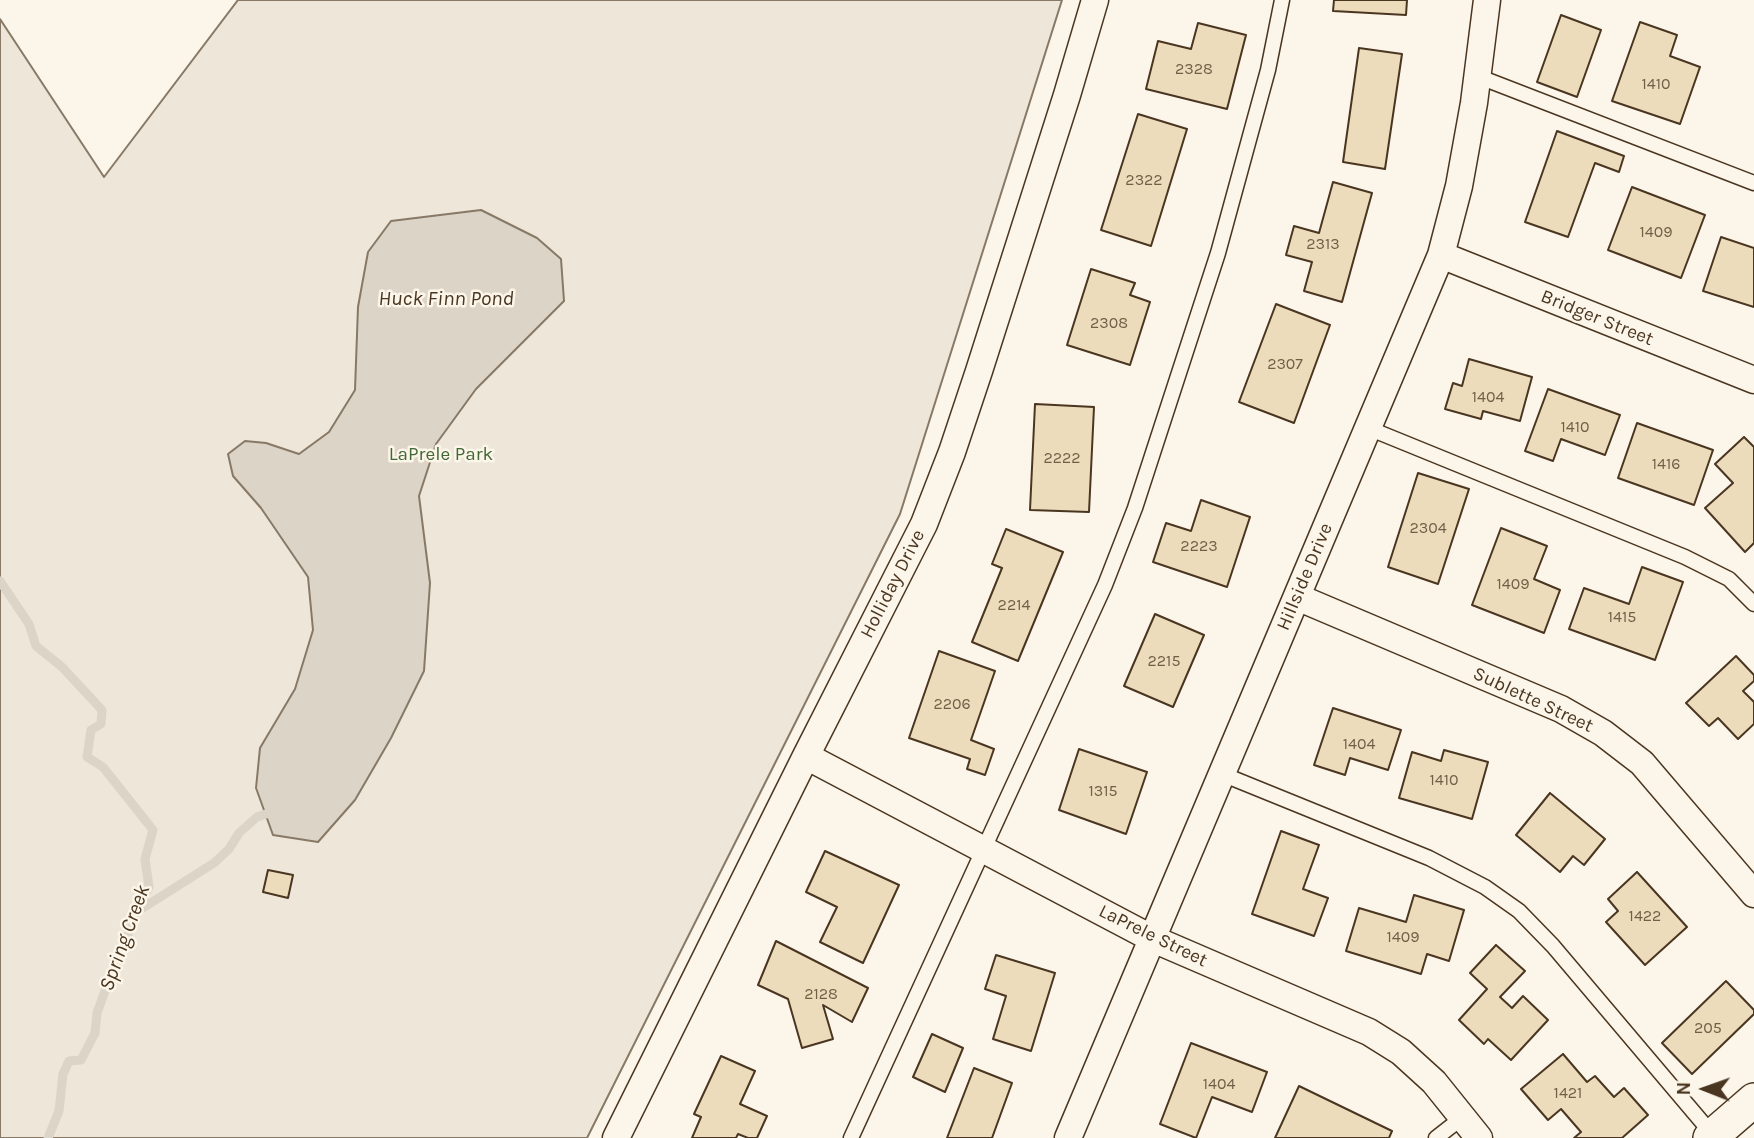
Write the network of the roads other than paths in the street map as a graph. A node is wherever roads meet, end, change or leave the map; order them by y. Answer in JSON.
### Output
{"nodes":[{"id":1,"x":1095,"y":0,"type":"edge"},
{"id":2,"x":1282,"y":0,"type":"edge"},
{"id":3,"x":1488,"y":0,"type":"edge"},
{"id":4,"x":1477,"y":76,"type":"junction"},
{"id":5,"x":1754,"y":183,"type":"edge"},
{"id":6,"x":1441,"y":255,"type":"junction"},
{"id":7,"x":1754,"y":380,"type":"edge"},
{"id":8,"x":1368,"y":428,"type":"junction"},
{"id":9,"x":1297,"y":597,"type":"junction"},
{"id":10,"x":1754,"y":604,"type":"edge"},
{"id":11,"x":806,"y":756,"type":"junction"},
{"id":12,"x":1222,"y":775,"type":"junction"},
{"id":13,"x":982,"y":849,"type":"junction"},
{"id":14,"x":1754,"y":894,"type":"edge"},
{"id":15,"x":1153,"y":939,"type":"junction"},
{"id":16,"x":1754,"y":1100,"type":"edge"},
{"id":17,"x":1462,"y":1117,"type":"junction"},
{"id":18,"x":1711,"y":1136,"type":"edge"},
{"id":19,"x":616,"y":1138,"type":"edge"},
{"id":20,"x":851,"y":1138,"type":"edge"},
{"id":21,"x":1068,"y":1138,"type":"edge"},
{"id":22,"x":1436,"y":1138,"type":"edge"},
{"id":23,"x":1479,"y":1138,"type":"edge"}],
"edges":[{"from":1,"to":11,"type":"street","name":"Holliday Drive"},
{"from":2,"to":13,"type":"lane"},
{"from":3,"to":4,"type":"street","name":"Hillside Drive"},
{"from":4,"to":5,"type":"lane"},
{"from":4,"to":6,"type":"street","name":"Hillside Drive"},
{"from":6,"to":7,"type":"street","name":"Bridger Street"},
{"from":6,"to":8,"type":"street","name":"Hillside Drive"},
{"from":8,"to":9,"type":"street","name":"Hillside Drive"},
{"from":8,"to":10,"type":"lane"},
{"from":9,"to":12,"type":"street","name":"Hillside Drive"},
{"from":9,"to":14,"type":"street","name":"Sublette Street"},
{"from":11,"to":13,"type":"street","name":"LaPrele Street"},
{"from":11,"to":19,"type":"street","name":"Holliday Drive"},
{"from":12,"to":15,"type":"street","name":"Hillside Drive"},
{"from":12,"to":18,"type":"lane"},
{"from":13,"to":15,"type":"street","name":"LaPrele Street"},
{"from":13,"to":20,"type":"lane"},
{"from":15,"to":17,"type":"street","name":"LaPrele Street"},
{"from":15,"to":21,"type":"street","name":"Hillside Drive"},
{"from":16,"to":18,"type":"street"},
{"from":17,"to":22,"type":"lane"},
{"from":17,"to":23,"type":"street","name":"LaPrele Street"}]}
